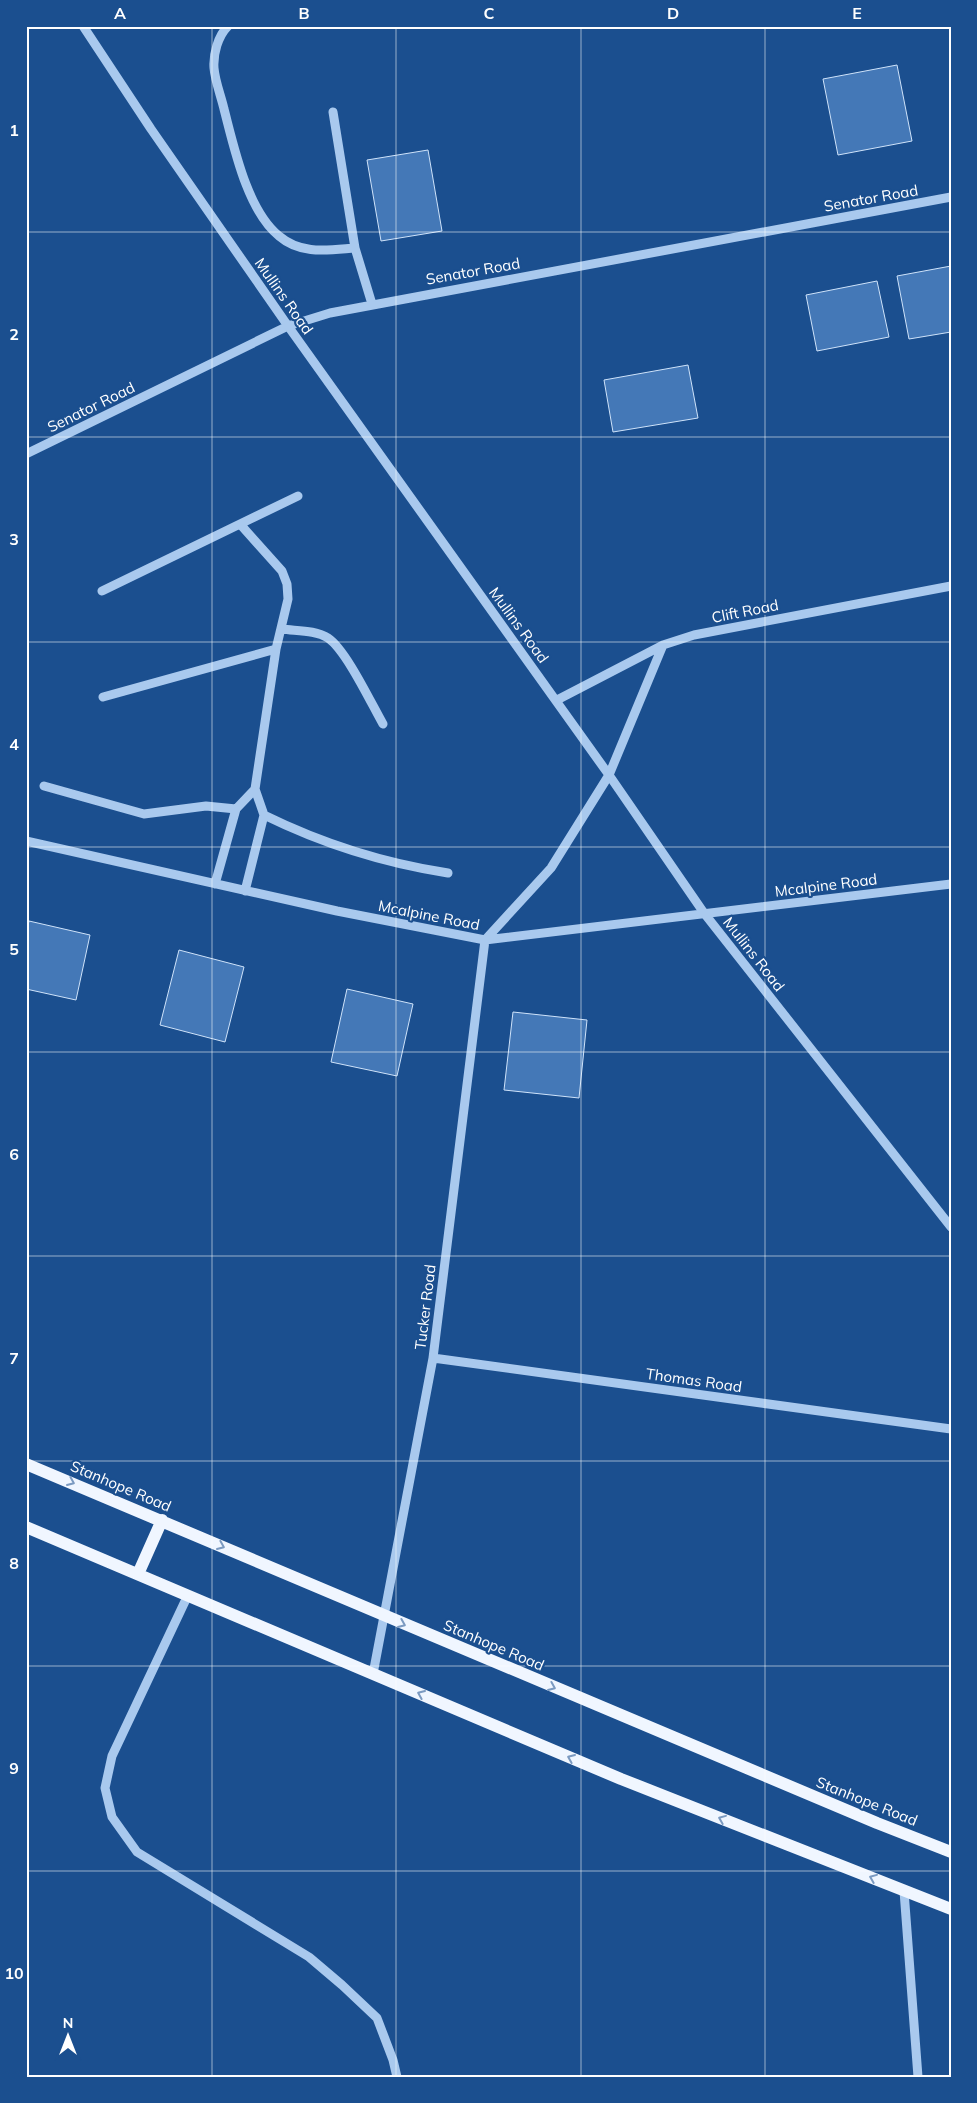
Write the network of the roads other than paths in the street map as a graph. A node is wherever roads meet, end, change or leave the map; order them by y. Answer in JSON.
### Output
{"nodes":[{"id":1,"x":83,"y":26,"type":"edge"},
{"id":2,"x":228,"y":26,"type":"edge"},
{"id":3,"x":333,"y":112,"type":"dead end"},
{"id":4,"x":951,"y":197,"type":"edge"},
{"id":5,"x":355,"y":248,"type":"junction"},
{"id":6,"x":372,"y":304,"type":"junction"},
{"id":7,"x":288,"y":326,"type":"junction"},
{"id":8,"x":26,"y":454,"type":"edge"},
{"id":9,"x":298,"y":496,"type":"dead end"},
{"id":10,"x":240,"y":524,"type":"junction"},
{"id":11,"x":951,"y":586,"type":"edge"},
{"id":12,"x":102,"y":590,"type":"dead end"},
{"id":13,"x":282,"y":629,"type":"junction"},
{"id":14,"x":663,"y":645,"type":"junction"},
{"id":15,"x":276,"y":649,"type":"junction"},
{"id":16,"x":103,"y":697,"type":"dead end"},
{"id":17,"x":557,"y":700,"type":"junction"},
{"id":18,"x":383,"y":724,"type":"dead end"},
{"id":19,"x":609,"y":774,"type":"junction"},
{"id":20,"x":44,"y":786,"type":"dead end"},
{"id":21,"x":255,"y":789,"type":"junction"},
{"id":22,"x":236,"y":809,"type":"junction"},
{"id":23,"x":264,"y":815,"type":"junction"},
{"id":24,"x":26,"y":841,"type":"edge"},
{"id":25,"x":448,"y":873,"type":"dead end"},
{"id":26,"x":215,"y":884,"type":"junction"},
{"id":27,"x":951,"y":884,"type":"edge"},
{"id":28,"x":245,"y":891,"type":"junction"},
{"id":29,"x":704,"y":913,"type":"junction"},
{"id":30,"x":485,"y":940,"type":"junction"},
{"id":31,"x":951,"y":1227,"type":"edge"},
{"id":32,"x":433,"y":1358,"type":"junction"},
{"id":33,"x":951,"y":1429,"type":"edge"},
{"id":34,"x":26,"y":1464,"type":"edge"},
{"id":35,"x":162,"y":1520,"type":"junction"},
{"id":36,"x":26,"y":1527,"type":"edge"},
{"id":37,"x":138,"y":1574,"type":"junction"},
{"id":38,"x":188,"y":1595,"type":"junction"},
{"id":39,"x":383,"y":1616,"type":"junction"},
{"id":40,"x":373,"y":1674,"type":"junction"},
{"id":41,"x":951,"y":1852,"type":"edge"},
{"id":42,"x":904,"y":1891,"type":"junction"},
{"id":43,"x":951,"y":1909,"type":"edge"},
{"id":44,"x":396,"y":2077,"type":"edge"},
{"id":45,"x":918,"y":2077,"type":"edge"}],
"edges":[{"from":1,"to":7,"type":"street","name":"Mullins Road"},
{"from":2,"to":5,"type":"street"},
{"from":3,"to":5,"type":"street"},
{"from":4,"to":6,"type":"street","name":"Senator Road"},
{"from":5,"to":6,"type":"street"},
{"from":6,"to":7,"type":"street","name":"Senator Road"},
{"from":7,"to":8,"type":"street","name":"Senator Road"},
{"from":7,"to":17,"type":"street","name":"Mullins Road"},
{"from":9,"to":10,"type":"street"},
{"from":10,"to":12,"type":"street"},
{"from":10,"to":13,"type":"street"},
{"from":11,"to":14,"type":"street","name":"Clift Road"},
{"from":13,"to":15,"type":"street"},
{"from":13,"to":18,"type":"street"},
{"from":14,"to":17,"type":"street","name":"Clift Road"},
{"from":14,"to":19,"type":"street"},
{"from":15,"to":16,"type":"street"},
{"from":15,"to":21,"type":"street"},
{"from":17,"to":19,"type":"street","name":"Mullins Road"},
{"from":19,"to":29,"type":"street","name":"Mullins Road"},
{"from":19,"to":30,"type":"street"},
{"from":20,"to":22,"type":"street"},
{"from":21,"to":22,"type":"street"},
{"from":21,"to":23,"type":"street"},
{"from":22,"to":26,"type":"street"},
{"from":23,"to":25,"type":"street"},
{"from":23,"to":28,"type":"street"},
{"from":24,"to":26,"type":"street","name":"Mcalpine Road"},
{"from":26,"to":28,"type":"street","name":"Mcalpine Road"},
{"from":27,"to":29,"type":"street","name":"Mcalpine Road"},
{"from":28,"to":30,"type":"street","name":"Mcalpine Road"},
{"from":29,"to":30,"type":"street","name":"Mcalpine Road"},
{"from":29,"to":31,"type":"street","name":"Mullins Road"},
{"from":30,"to":32,"type":"street","name":"Tucker Road"},
{"from":32,"to":33,"type":"street","name":"Thomas Road"},
{"from":32,"to":39,"type":"street","name":"Tucker Road"},
{"from":34,"to":35,"type":"main road","name":"Stanhope Road","one_way":true},
{"from":35,"to":37,"type":"main road"},
{"from":35,"to":39,"type":"main road","name":"Stanhope Road","one_way":true},
{"from":36,"to":37,"type":"main road"},
{"from":37,"to":38,"type":"main road"},
{"from":38,"to":40,"type":"main road"},
{"from":38,"to":44,"type":"street"},
{"from":39,"to":40,"type":"street","name":"Tucker Road"},
{"from":39,"to":41,"type":"main road","name":"Stanhope Road","one_way":true},
{"from":42,"to":40,"type":"main road","one_way":true},
{"from":42,"to":43,"type":"main road"},
{"from":42,"to":45,"type":"street"}]}
